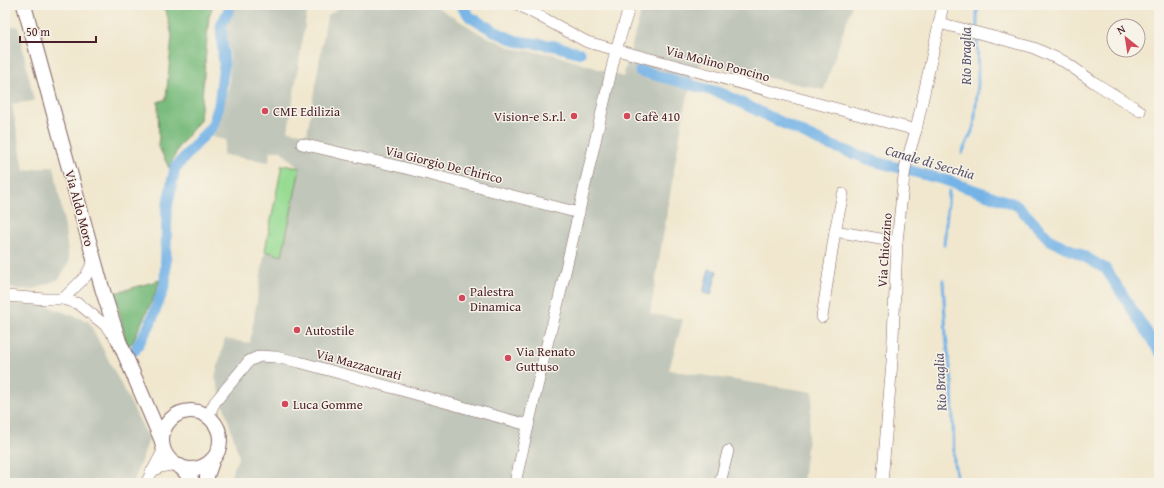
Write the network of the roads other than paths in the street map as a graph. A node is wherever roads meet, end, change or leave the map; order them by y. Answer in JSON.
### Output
{"nodes":[{"id":1,"x":24,"y":5,"type":"edge"},
{"id":2,"x":519,"y":5,"type":"edge"},
{"id":3,"x":630,"y":5,"type":"edge"},
{"id":4,"x":944,"y":5,"type":"edge"},
{"id":5,"x":940,"y":23,"type":"junction"},
{"id":6,"x":616,"y":50,"type":"junction"},
{"id":7,"x":1140,"y":111,"type":"dead end"},
{"id":8,"x":916,"y":130,"type":"junction"},
{"id":9,"x":302,"y":144,"type":"dead end"},
{"id":10,"x":843,"y":194,"type":"dead end"},
{"id":11,"x":579,"y":213,"type":"junction"},
{"id":12,"x":835,"y":231,"type":"junction"},
{"id":13,"x":897,"y":242,"type":"junction"},
{"id":14,"x":94,"y":260,"type":"junction"},
{"id":15,"x":5,"y":296,"type":"edge"},
{"id":16,"x":64,"y":299,"type":"junction"},
{"id":17,"x":822,"y":317,"type":"dead end"},
{"id":18,"x":121,"y":346,"type":"junction"},
{"id":19,"x":148,"y":406,"type":"junction"},
{"id":20,"x":208,"y":416,"type":"junction"},
{"id":21,"x":172,"y":418,"type":"junction"},
{"id":22,"x":528,"y":425,"type":"junction"},
{"id":23,"x":163,"y":445,"type":"junction"},
{"id":24,"x":728,"y":451,"type":"dead end"},
{"id":25,"x":213,"y":459,"type":"junction"},
{"id":26,"x":178,"y":465,"type":"junction"},
{"id":27,"x":151,"y":472,"type":"junction"},
{"id":28,"x":146,"y":483,"type":"edge"},
{"id":29,"x":193,"y":483,"type":"edge"},
{"id":30,"x":207,"y":483,"type":"edge"},
{"id":31,"x":515,"y":483,"type":"edge"},
{"id":32,"x":720,"y":483,"type":"edge"},
{"id":33,"x":882,"y":483,"type":"edge"}],
"edges":[{"from":1,"to":14,"type":"main road","name":"Via Aldo Moro"},
{"from":2,"to":6,"type":"street","name":"Via Molino Poncino"},
{"from":3,"to":6,"type":"street"},
{"from":4,"to":5,"type":"street","name":"Via Chiozzino"},
{"from":5,"to":7,"type":"street"},
{"from":5,"to":8,"type":"street","name":"Via Chiozzino"},
{"from":6,"to":8,"type":"street","name":"Via Molino Poncino"},
{"from":6,"to":11,"type":"street"},
{"from":8,"to":13,"type":"street","name":"Via Chiozzino"},
{"from":9,"to":11,"type":"street","name":"Via Giorgio De Chirico"},
{"from":10,"to":12,"type":"street"},
{"from":11,"to":22,"type":"street"},
{"from":12,"to":13,"type":"street"},
{"from":12,"to":17,"type":"street"},
{"from":13,"to":33,"type":"street","name":"Via Chiozzino"},
{"from":14,"to":16,"type":"street"},
{"from":14,"to":18,"type":"main road","name":"Via Aldo Moro"},
{"from":15,"to":16,"type":"street"},
{"from":16,"to":18,"type":"street"},
{"from":18,"to":19,"type":"main road","name":"Via Aldo Moro"},
{"from":19,"to":21,"type":"main road"},
{"from":19,"to":23,"type":"main road","name":"Via Aldo Moro"},
{"from":20,"to":21,"type":"main road"},
{"from":20,"to":22,"type":"street","name":"Via Mazzacurati"},
{"from":20,"to":25,"type":"main road"},
{"from":21,"to":23,"type":"main road"},
{"from":22,"to":31,"type":"street"},
{"from":23,"to":26,"type":"main road"},
{"from":23,"to":27,"type":"street"},
{"from":24,"to":32,"type":"street"},
{"from":25,"to":26,"type":"main road"},
{"from":25,"to":30,"type":"main road"},
{"from":26,"to":27,"type":"street"},
{"from":26,"to":29,"type":"main road"},
{"from":27,"to":28,"type":"street"}]}
